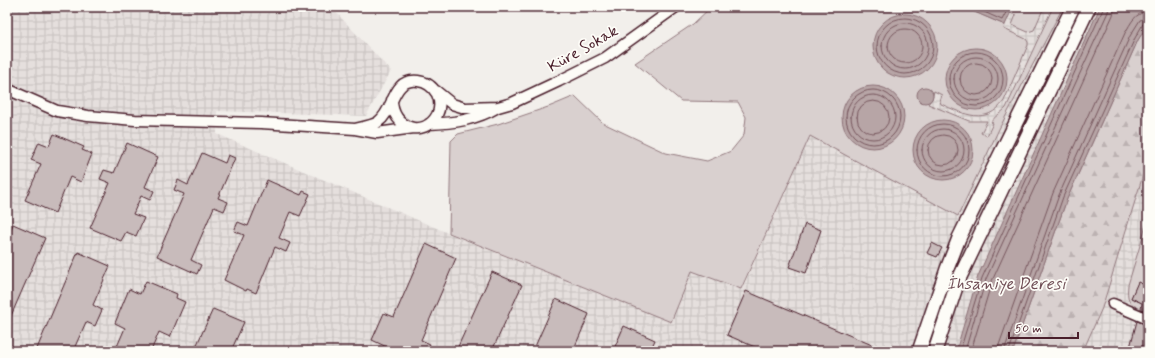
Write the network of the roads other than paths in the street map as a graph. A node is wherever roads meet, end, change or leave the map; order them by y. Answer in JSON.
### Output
{"nodes":[{"id":1,"x":676,"y":7,"type":"edge"},
{"id":2,"x":1073,"y":7,"type":"edge"},
{"id":3,"x":1089,"y":7,"type":"edge"},
{"id":4,"x":7,"y":89,"type":"edge"},
{"id":5,"x":435,"y":90,"type":"junction"},
{"id":6,"x":392,"y":100,"type":"junction"},
{"id":7,"x":498,"y":107,"type":"junction"},
{"id":8,"x":429,"y":124,"type":"junction"},
{"id":9,"x":414,"y":128,"type":"junction"},
{"id":10,"x":355,"y":129,"type":"junction"},
{"id":11,"x":1113,"y":304,"type":"dead end"},
{"id":12,"x":1148,"y":319,"type":"edge"},
{"id":13,"x":919,"y":351,"type":"edge"},
{"id":14,"x":935,"y":351,"type":"edge"}],
"edges":[{"from":1,"to":7,"type":"street","name":"Küre Sokak"},
{"from":2,"to":13,"type":"main road"},
{"from":3,"to":14,"type":"main road"},
{"from":4,"to":10,"type":"street"},
{"from":5,"to":6,"type":"street"},
{"from":5,"to":7,"type":"street"},
{"from":5,"to":8,"type":"street"},
{"from":6,"to":9,"type":"street"},
{"from":6,"to":10,"type":"street"},
{"from":7,"to":8,"type":"street"},
{"from":8,"to":9,"type":"street"},
{"from":9,"to":10,"type":"street"},
{"from":11,"to":12,"type":"street"}]}
